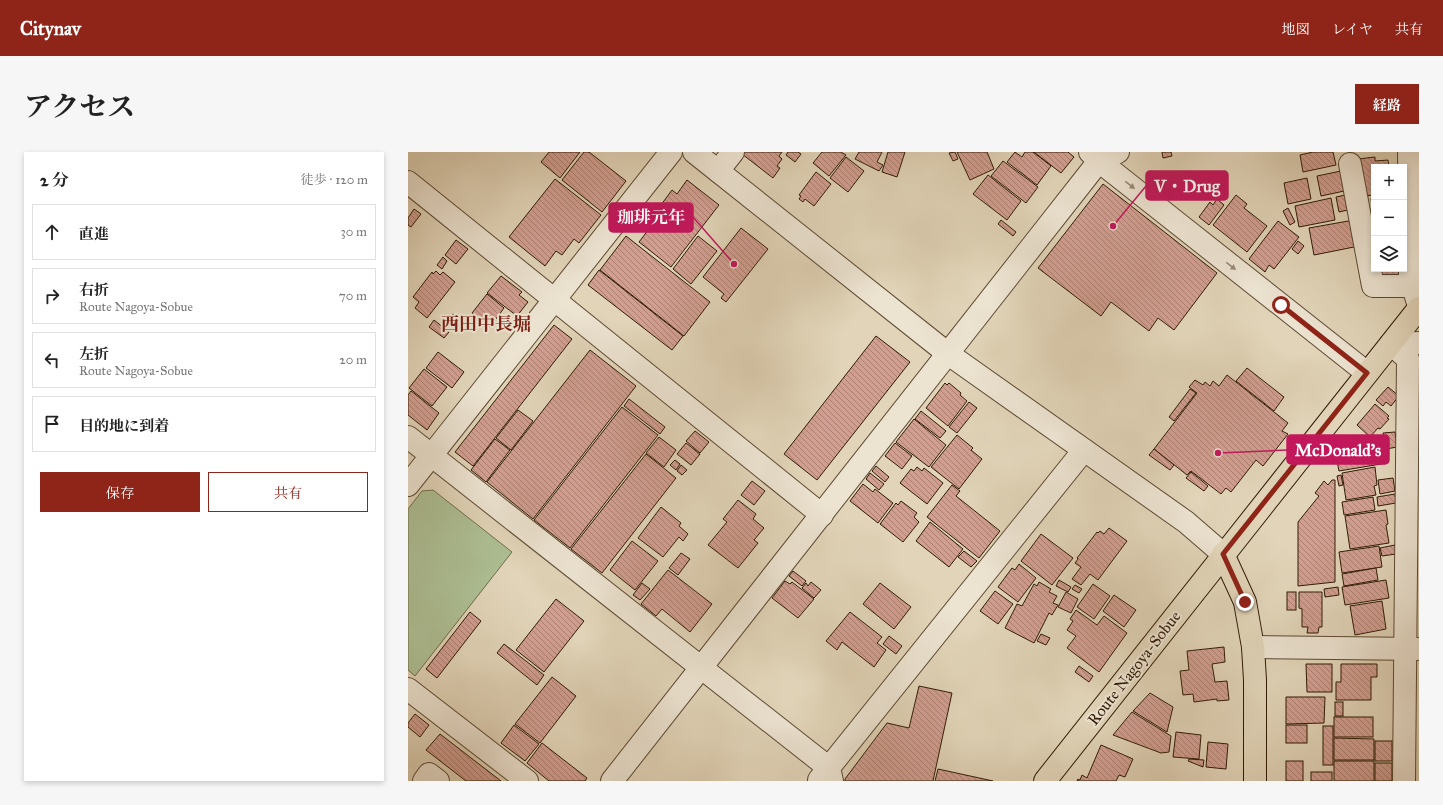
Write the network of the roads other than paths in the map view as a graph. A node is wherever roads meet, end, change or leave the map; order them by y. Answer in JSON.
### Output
{"nodes":[{"id":1,"x":671,"y":152,"type":"edge"},
{"id":2,"x":694,"y":152,"type":"edge"},
{"id":3,"x":732,"y":152,"type":"edge"},
{"id":4,"x":1409,"y":152,"type":"edge"},
{"id":5,"x":1103,"y":155,"type":"edge"},
{"id":6,"x":1350,"y":164,"type":"dead end"},
{"id":7,"x":718,"y":171,"type":"junction"},
{"id":8,"x":408,"y":182,"type":"edge"},
{"id":9,"x":554,"y":300,"type":"junction"},
{"id":10,"x":1417,"y":300,"type":"edge"},
{"id":11,"x":1419,"y":343,"type":"edge"},
{"id":12,"x":1391,"y":344,"type":"junction"},
{"id":13,"x":947,"y":353,"type":"junction"},
{"id":14,"x":1367,"y":373,"type":"junction"},
{"id":15,"x":408,"y":437,"type":"edge"},
{"id":16,"x":1084,"y":450,"type":"junction"},
{"id":17,"x":431,"y":456,"type":"junction"},
{"id":18,"x":408,"y":485,"type":"edge"},
{"id":19,"x":822,"y":515,"type":"junction"},
{"id":20,"x":1223,"y":554,"type":"junction"},
{"id":21,"x":1253,"y":647,"type":"junction"},
{"id":22,"x":1412,"y":649,"type":"edge"},
{"id":23,"x":700,"y":667,"type":"junction"},
{"id":24,"x":408,"y":689,"type":"edge"},
{"id":25,"x":826,"y":777,"type":"edge"},
{"id":26,"x":424,"y":781,"type":"edge"},
{"id":27,"x":438,"y":781,"type":"edge"},
{"id":28,"x":527,"y":781,"type":"edge"},
{"id":29,"x":612,"y":781,"type":"edge"},
{"id":30,"x":1045,"y":781,"type":"edge"},
{"id":31,"x":1255,"y":781,"type":"edge"},
{"id":32,"x":1404,"y":781,"type":"edge"}],
"edges":[{"from":1,"to":9,"type":"street"},
{"from":2,"to":7,"type":"street"},
{"from":3,"to":7,"type":"street"},
{"from":4,"to":10,"type":"street"},
{"from":5,"to":13,"type":"street"},
{"from":5,"to":14,"type":"street","one_way":true},
{"from":6,"to":10,"type":"street"},
{"from":7,"to":13,"type":"street"},
{"from":8,"to":9,"type":"street"},
{"from":9,"to":17,"type":"street"},
{"from":9,"to":19,"type":"street"},
{"from":10,"to":12,"type":"main road","name":"Route Nagoya-Sobue"},
{"from":11,"to":12,"type":"street"},
{"from":12,"to":14,"type":"main road","name":"Route Nagoya-Sobue"},
{"from":12,"to":22,"type":"street"},
{"from":13,"to":16,"type":"street"},
{"from":13,"to":19,"type":"street"},
{"from":14,"to":20,"type":"main road","name":"Route Nagoya-Sobue"},
{"from":15,"to":17,"type":"street"},
{"from":16,"to":20,"type":"street"},
{"from":16,"to":25,"type":"street"},
{"from":17,"to":18,"type":"street"},
{"from":17,"to":23,"type":"street"},
{"from":19,"to":23,"type":"street"},
{"from":20,"to":21,"type":"main road"},
{"from":20,"to":30,"type":"main road","name":"Route Nagoya-Sobue"},
{"from":21,"to":22,"type":"street"},
{"from":21,"to":31,"type":"main road"},
{"from":22,"to":32,"type":"street"},
{"from":23,"to":25,"type":"street"},
{"from":23,"to":29,"type":"street"},
{"from":24,"to":28,"type":"street"},
{"from":26,"to":27,"type":"street"}]}
